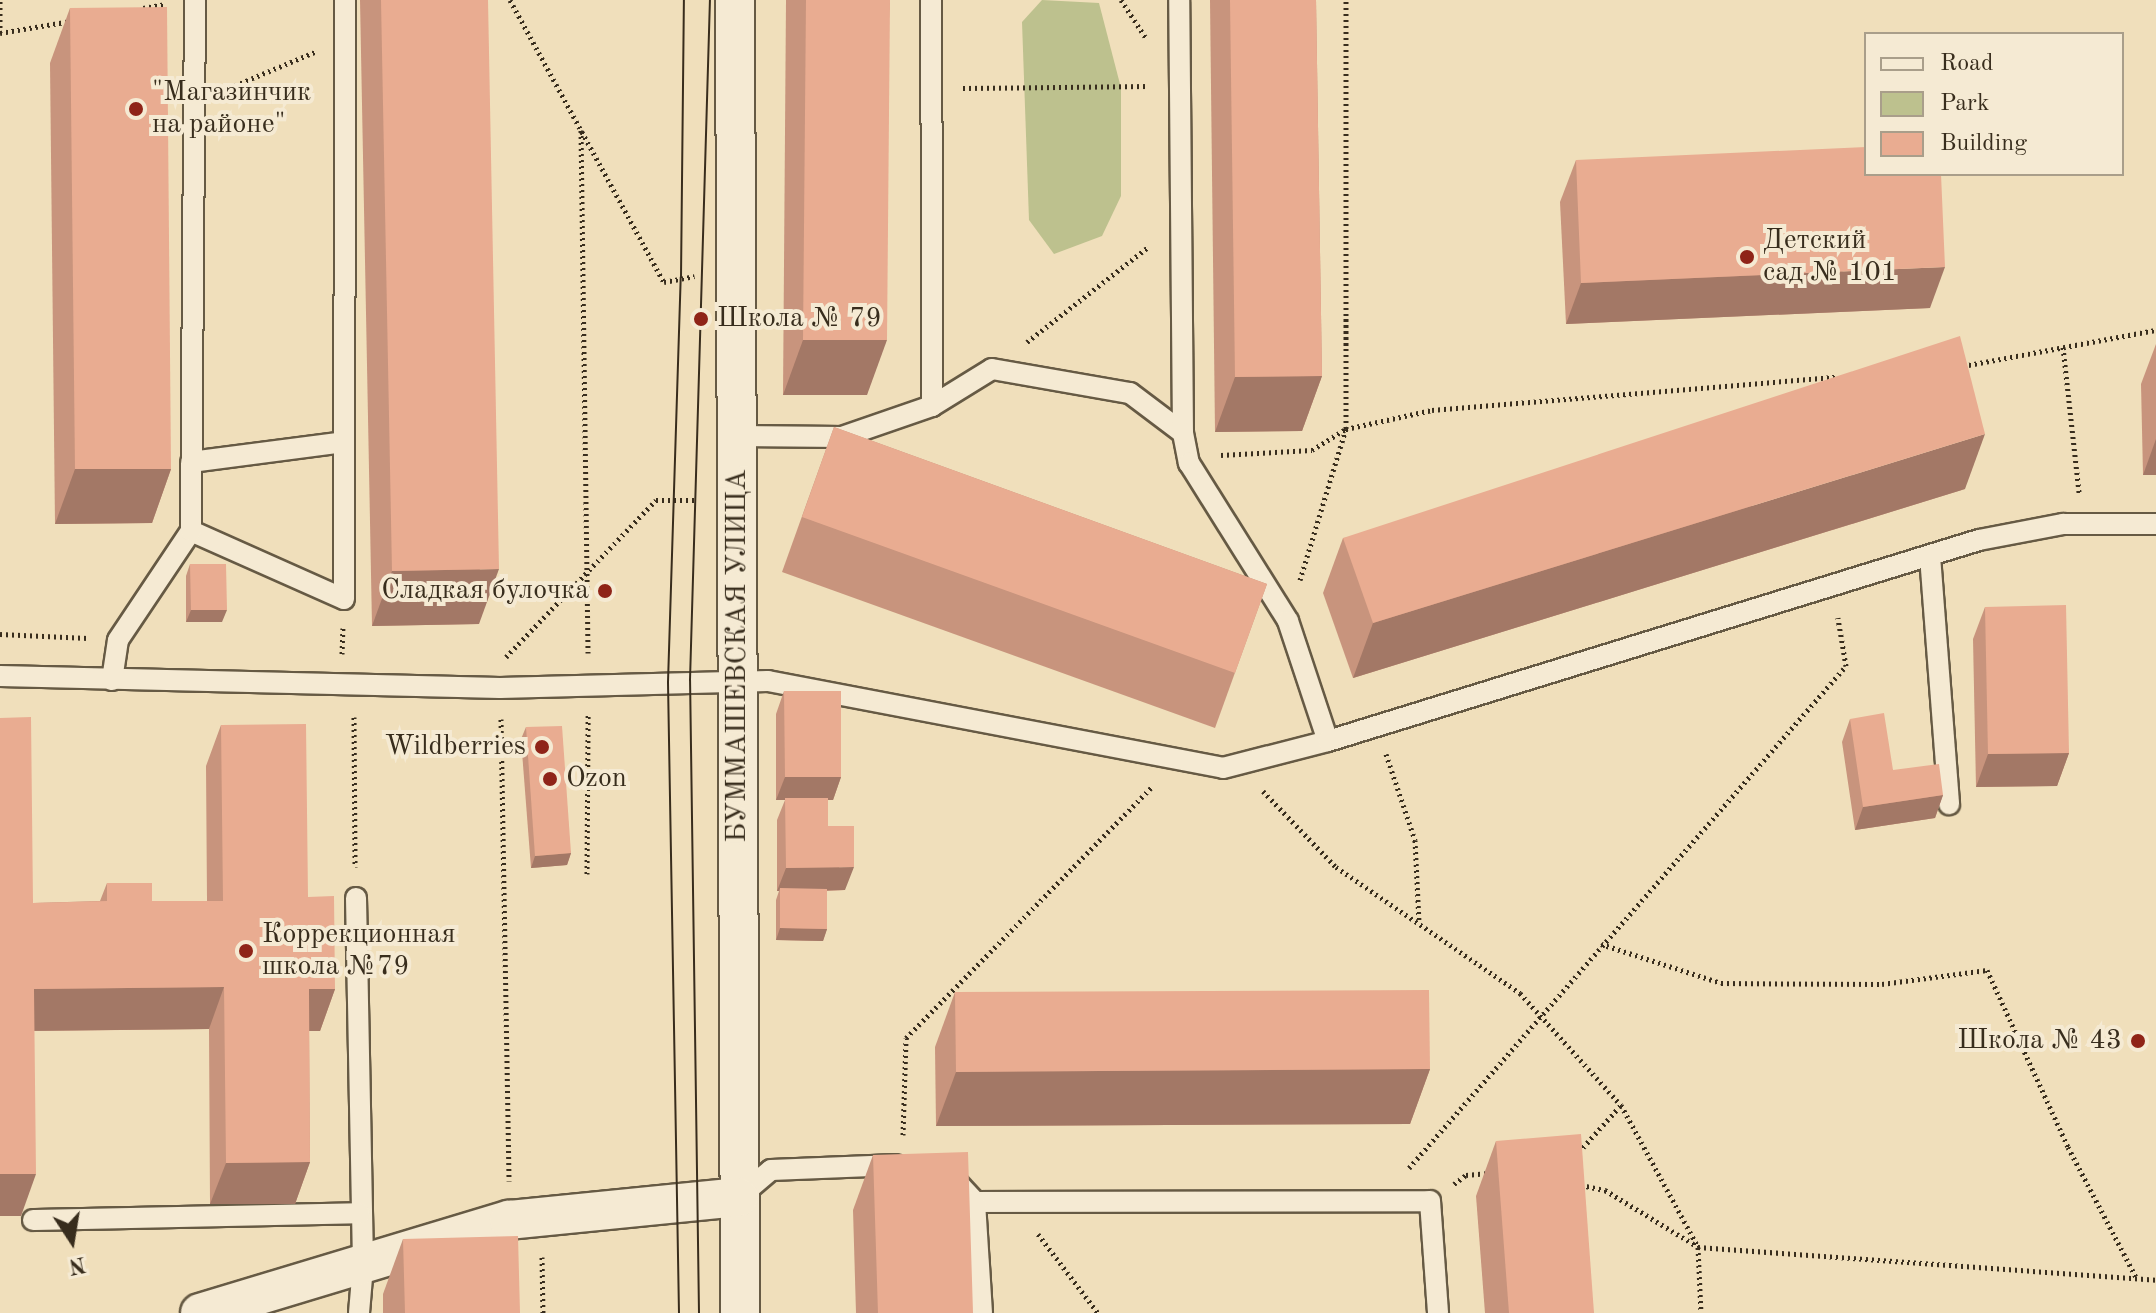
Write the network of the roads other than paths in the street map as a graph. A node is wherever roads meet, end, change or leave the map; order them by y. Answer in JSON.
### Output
{"nodes":[{"id":1,"x":195,"y":0,"type":"edge"},
{"id":2,"x":345,"y":0,"type":"edge"},
{"id":3,"x":735,"y":0,"type":"edge"},
{"id":4,"x":931,"y":0,"type":"edge"},
{"id":5,"x":1179,"y":0,"type":"edge"},
{"id":6,"x":932,"y":406,"type":"junction"},
{"id":7,"x":1183,"y":433,"type":"junction"},
{"id":8,"x":737,"y":436,"type":"junction"},
{"id":9,"x":344,"y":442,"type":"junction"},
{"id":10,"x":191,"y":462,"type":"junction"},
{"id":11,"x":2156,"y":524,"type":"edge"},
{"id":12,"x":191,"y":531,"type":"junction"},
{"id":13,"x":1930,"y":556,"type":"junction"},
{"id":14,"x":0,"y":676,"type":"edge"},
{"id":15,"x":112,"y":680,"type":"junction"},
{"id":16,"x":740,"y":680,"type":"junction"},
{"id":17,"x":1328,"y":741,"type":"junction"},
{"id":18,"x":1949,"y":804,"type":"dead end"},
{"id":19,"x":356,"y":898,"type":"road end"},
{"id":20,"x":940,"y":1164,"type":"edge"},
{"id":21,"x":908,"y":1165,"type":"edge"},
{"id":22,"x":739,"y":1197,"type":"junction"},
{"id":23,"x":975,"y":1202,"type":"junction"},
{"id":24,"x":360,"y":1213,"type":"junction"},
{"id":25,"x":33,"y":1220,"type":"dead end"},
{"id":26,"x":363,"y":1266,"type":"junction"},
{"id":27,"x":355,"y":1311,"type":"edge"},
{"id":28,"x":200,"y":1313,"type":"edge"},
{"id":29,"x":740,"y":1313,"type":"edge"},
{"id":30,"x":982,"y":1313,"type":"edge"},
{"id":31,"x":1438,"y":1313,"type":"edge"}],
"edges":[{"from":1,"to":10,"type":"lane"},
{"from":2,"to":9,"type":"lane"},
{"from":3,"to":8,"type":"street","name":"БУММАШЕВСКАЯ УЛИЦА"},
{"from":4,"to":6,"type":"lane"},
{"from":5,"to":7,"type":"lane"},
{"from":6,"to":7,"type":"lane"},
{"from":6,"to":8,"type":"lane"},
{"from":7,"to":17,"type":"lane"},
{"from":8,"to":16,"type":"street","name":"БУММАШЕВСКАЯ УЛИЦА"},
{"from":9,"to":10,"type":"lane"},
{"from":9,"to":12,"type":"lane"},
{"from":10,"to":12,"type":"lane"},
{"from":11,"to":13,"type":"lane"},
{"from":12,"to":15,"type":"lane"},
{"from":13,"to":17,"type":"lane"},
{"from":13,"to":18,"type":"lane"},
{"from":14,"to":15,"type":"lane"},
{"from":15,"to":16,"type":"lane"},
{"from":16,"to":17,"type":"lane"},
{"from":16,"to":22,"type":"street","name":"БУММАШЕВСКАЯ УЛИЦА"},
{"from":19,"to":24,"type":"lane"},
{"from":20,"to":23,"type":"lane"},
{"from":21,"to":22,"type":"lane"},
{"from":22,"to":26,"type":"street"},
{"from":22,"to":29,"type":"street","name":"БУММАШЕВСКАЯ УЛИЦА"},
{"from":23,"to":30,"type":"lane"},
{"from":23,"to":31,"type":"lane"},
{"from":24,"to":25,"type":"lane"},
{"from":24,"to":26,"type":"lane"},
{"from":26,"to":27,"type":"lane"},
{"from":26,"to":28,"type":"street"}]}
